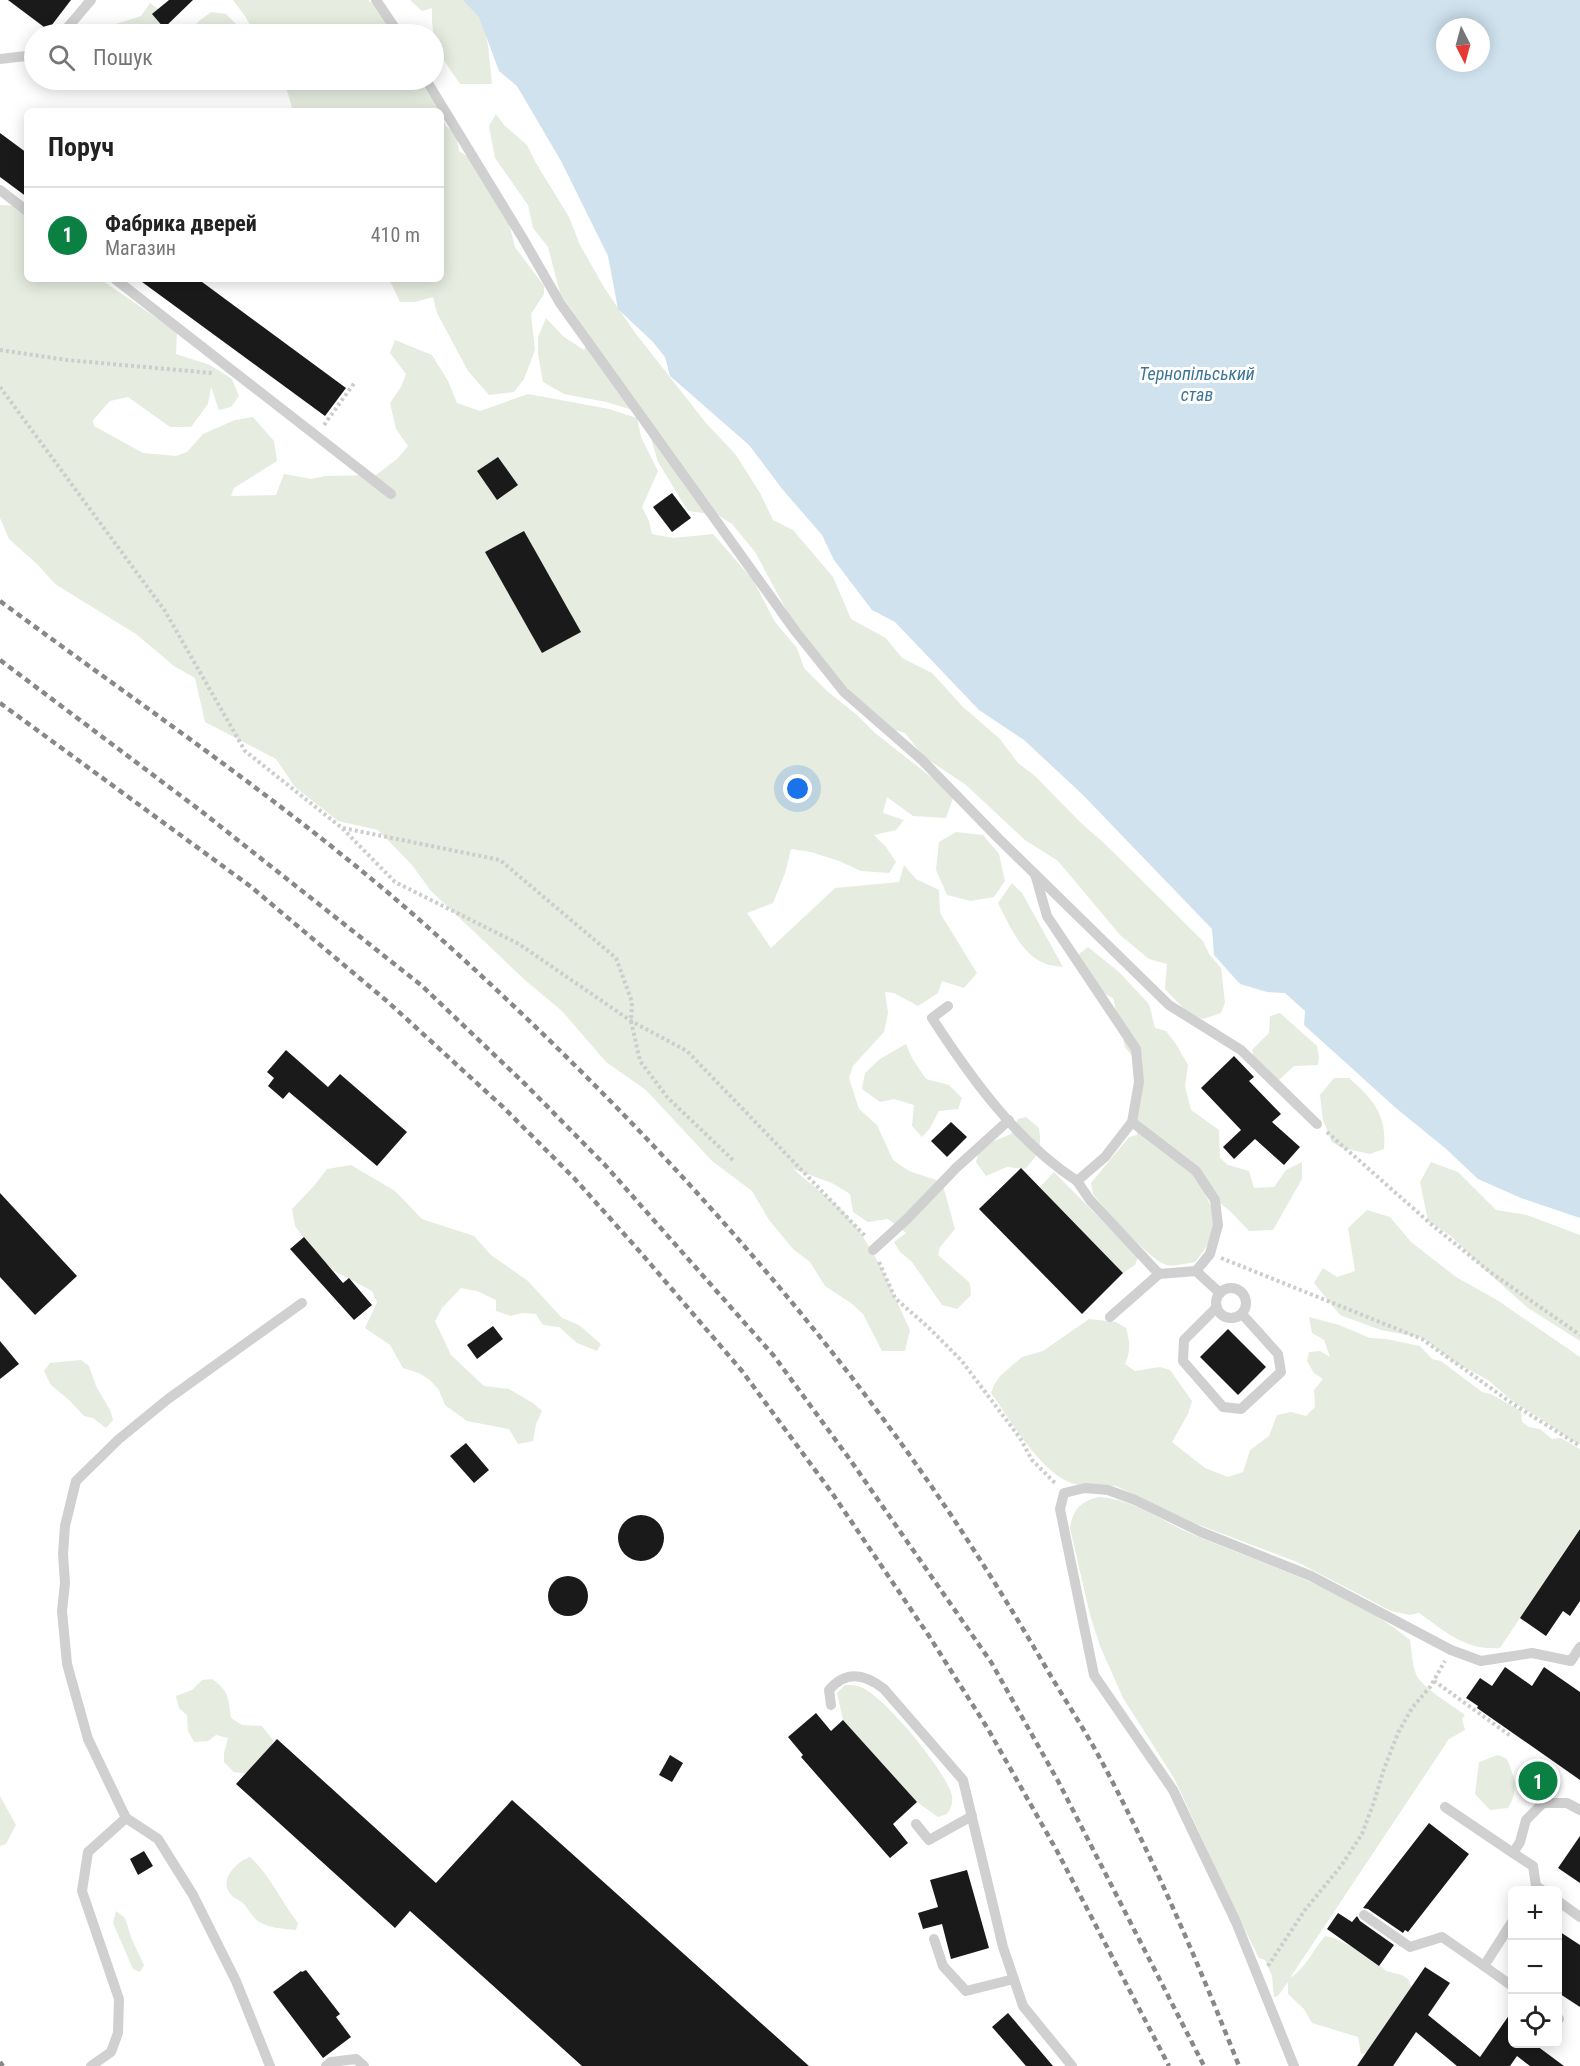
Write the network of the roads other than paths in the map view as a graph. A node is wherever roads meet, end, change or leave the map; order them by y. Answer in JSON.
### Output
{"nodes":[{"id":1,"x":91,"y":0,"type":"edge"},
{"id":2,"x":376,"y":0,"type":"edge"},
{"id":3,"x":71,"y":24,"type":"edge"},
{"id":4,"x":392,"y":24,"type":"edge"},
{"id":5,"x":24,"y":56,"type":"edge"},
{"id":6,"x":0,"y":59,"type":"edge"},
{"id":7,"x":432,"y":90,"type":"edge"},
{"id":8,"x":443,"y":108,"type":"edge"},
{"id":9,"x":444,"y":110,"type":"edge"},
{"id":10,"x":0,"y":190,"type":"edge"},
{"id":11,"x":24,"y":209,"type":"edge"},
{"id":12,"x":119,"y":282,"type":"edge"},
{"id":13,"x":391,"y":494,"type":"dead end"},
{"id":14,"x":1035,"y":874,"type":"junction"},
{"id":15,"x":948,"y":1006,"type":"dead end"},
{"id":16,"x":1009,"y":1120,"type":"junction"},
{"id":17,"x":1132,"y":1122,"type":"junction"},
{"id":18,"x":1317,"y":1124,"type":"road end"},
{"id":19,"x":1077,"y":1181,"type":"junction"},
{"id":20,"x":873,"y":1250,"type":"road end"},
{"id":21,"x":1196,"y":1271,"type":"junction"},
{"id":22,"x":1159,"y":1274,"type":"junction"},
{"id":23,"x":1220,"y":1293,"type":"junction"},
{"id":24,"x":302,"y":1303,"type":"dead end"},
{"id":25,"x":1217,"y":1307,"type":"junction"},
{"id":26,"x":1242,"y":1314,"type":"junction"},
{"id":27,"x":1110,"y":1317,"type":"dead end"},
{"id":28,"x":1580,"y":1647,"type":"edge"},
{"id":29,"x":831,"y":1705,"type":"dead end"},
{"id":30,"x":1445,"y":1807,"type":"dead end"},
{"id":31,"x":1580,"y":1810,"type":"edge"},
{"id":32,"x":972,"y":1816,"type":"junction"},
{"id":33,"x":126,"y":1818,"type":"junction"},
{"id":34,"x":916,"y":1824,"type":"dead end"},
{"id":35,"x":1513,"y":1853,"type":"junction"},
{"id":36,"x":1536,"y":1886,"type":"edge"},
{"id":37,"x":1562,"y":1904,"type":"edge"},
{"id":38,"x":1364,"y":1915,"type":"dead end"},
{"id":39,"x":1580,"y":1917,"type":"edge"},
{"id":40,"x":1508,"y":1928,"type":"edge"},
{"id":41,"x":934,"y":1939,"type":"dead end"},
{"id":42,"x":1484,"y":1966,"type":"junction"},
{"id":43,"x":1014,"y":1979,"type":"junction"},
{"id":44,"x":1508,"y":1983,"type":"edge"},
{"id":45,"x":96,"y":2063,"type":"edge"},
{"id":46,"x":270,"y":2066,"type":"edge"},
{"id":47,"x":327,"y":2066,"type":"edge"},
{"id":48,"x":364,"y":2066,"type":"edge"},
{"id":49,"x":1072,"y":2066,"type":"edge"},
{"id":50,"x":1294,"y":2066,"type":"edge"}],
"edges":[{"from":1,"to":3,"type":"lane"},
{"from":2,"to":4,"type":"lane"},
{"from":5,"to":6,"type":"lane"},
{"from":7,"to":8,"type":"lane"},
{"from":9,"to":14,"type":"lane"},
{"from":10,"to":11,"type":"lane"},
{"from":12,"to":13,"type":"lane"},
{"from":14,"to":17,"type":"lane"},
{"from":14,"to":18,"type":"lane"},
{"from":15,"to":16,"type":"lane"},
{"from":16,"to":19,"type":"lane"},
{"from":16,"to":20,"type":"lane"},
{"from":17,"to":19,"type":"lane"},
{"from":17,"to":21,"type":"lane"},
{"from":19,"to":22,"type":"lane"},
{"from":21,"to":22,"type":"lane"},
{"from":21,"to":23,"type":"lane"},
{"from":22,"to":27,"type":"lane"},
{"from":23,"to":25,"type":"lane"},
{"from":23,"to":26,"type":"lane"},
{"from":24,"to":33,"type":"lane"},
{"from":25,"to":26,"type":"lane"},
{"from":25,"to":26,"type":"lane"},
{"from":28,"to":50,"type":"lane"},
{"from":29,"to":32,"type":"lane"},
{"from":30,"to":35,"type":"lane"},
{"from":31,"to":35,"type":"lane"},
{"from":32,"to":34,"type":"lane"},
{"from":32,"to":43,"type":"lane"},
{"from":33,"to":45,"type":"lane"},
{"from":33,"to":46,"type":"lane"},
{"from":35,"to":36,"type":"lane"},
{"from":37,"to":39,"type":"lane"},
{"from":38,"to":42,"type":"lane"},
{"from":40,"to":42,"type":"lane"},
{"from":41,"to":43,"type":"lane"},
{"from":42,"to":44,"type":"lane"},
{"from":43,"to":49,"type":"lane"},
{"from":47,"to":48,"type":"lane"}]}
